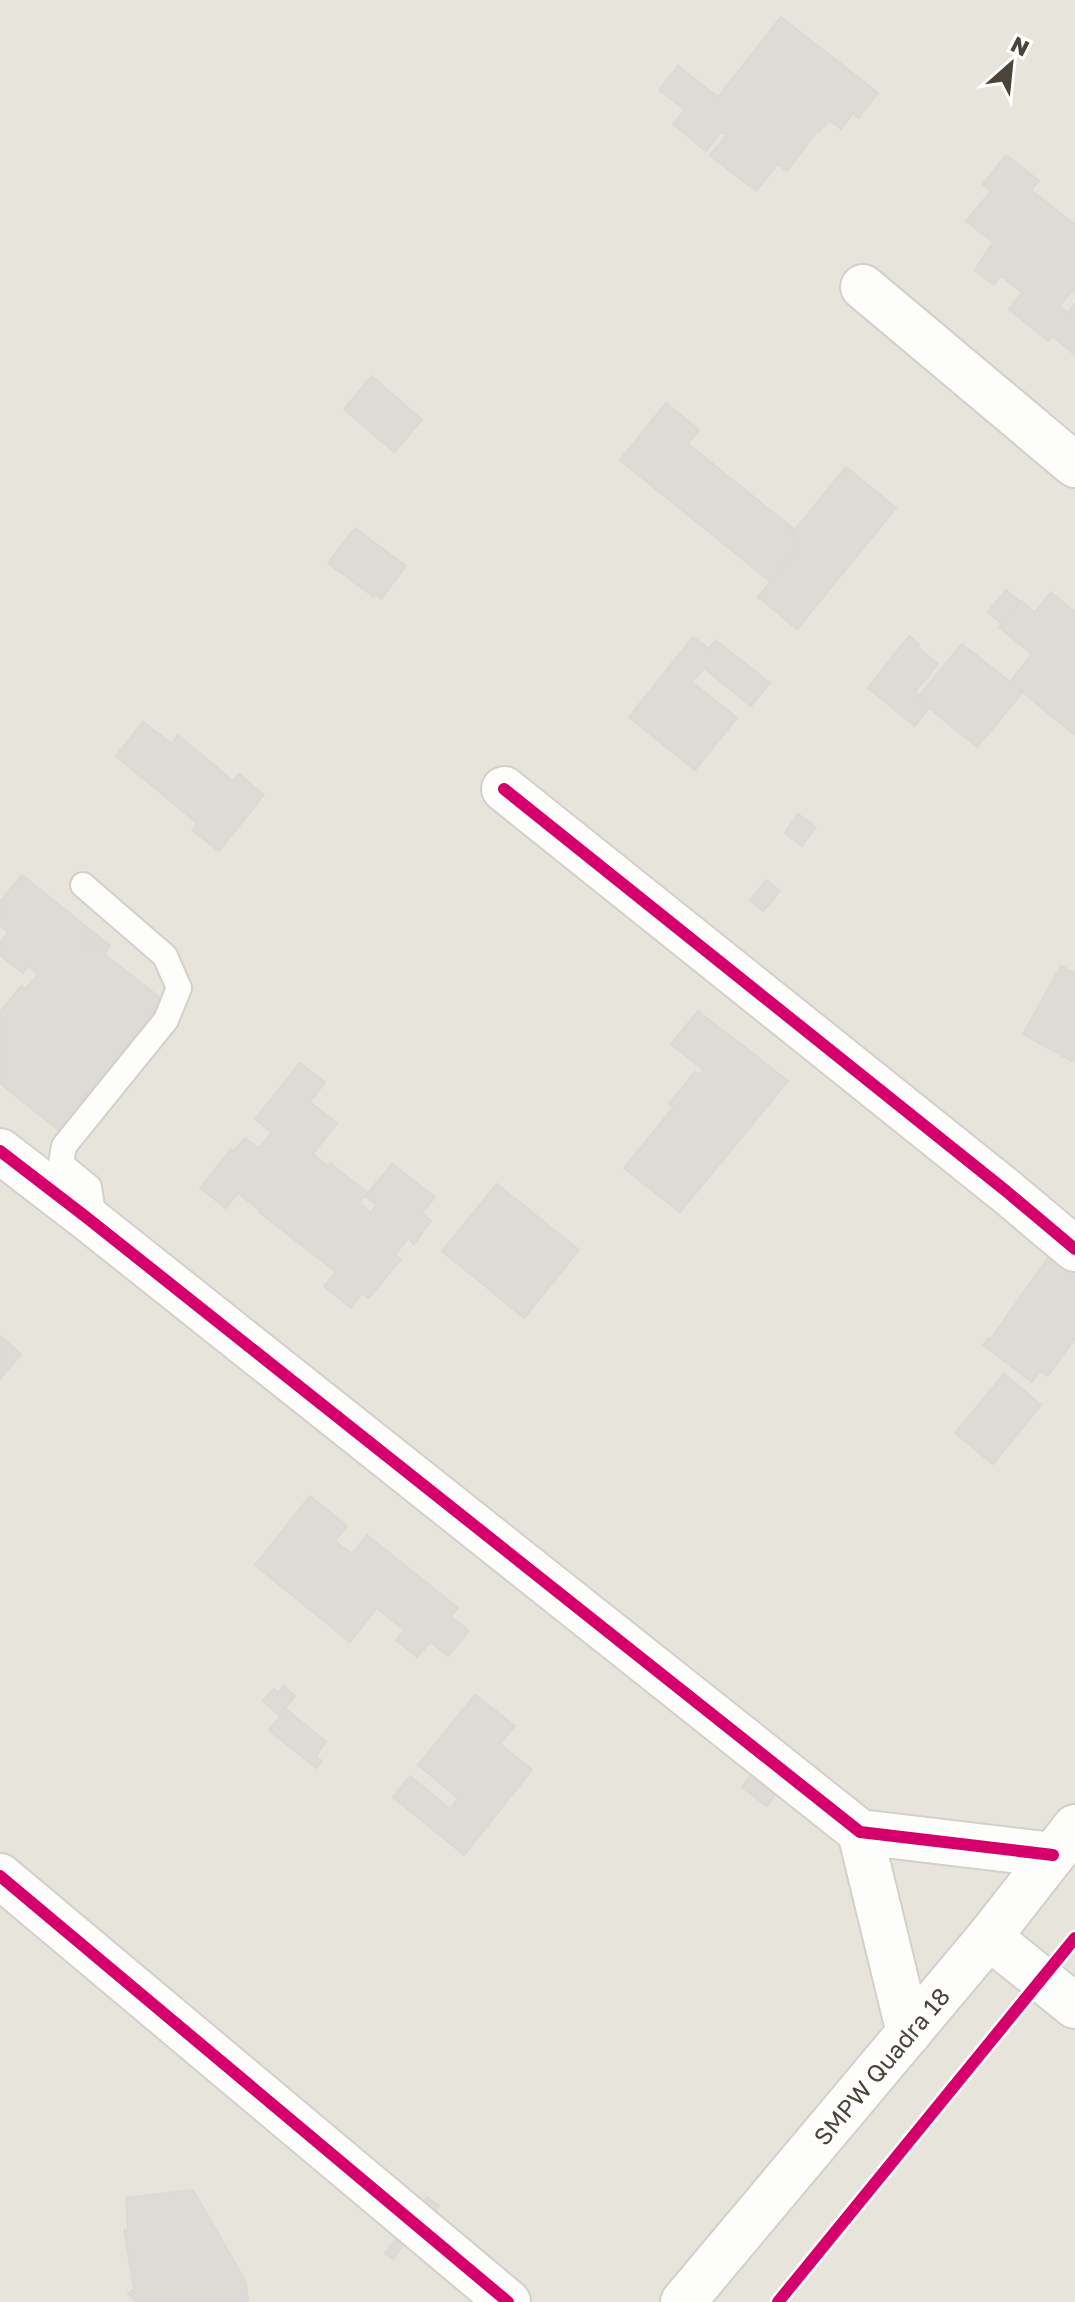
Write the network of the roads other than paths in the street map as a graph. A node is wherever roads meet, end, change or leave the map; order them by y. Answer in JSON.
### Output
{"nodes":[{"id":1,"x":863,"y":287,"type":"dead end"},
{"id":2,"x":1075,"y":465,"type":"edge"},
{"id":3,"x":504,"y":789,"type":"dead end"},
{"id":4,"x":83,"y":885,"type":"dead end"},
{"id":5,"x":0,"y":1151,"type":"edge"},
{"id":6,"x":86,"y":1217,"type":"junction"},
{"id":7,"x":1075,"y":1249,"type":"edge"},
{"id":8,"x":860,"y":1832,"type":"junction"},
{"id":9,"x":1064,"y":1841,"type":"edge"},
{"id":10,"x":0,"y":1876,"type":"edge"},
{"id":11,"x":989,"y":1937,"type":"junction"},
{"id":12,"x":1075,"y":2006,"type":"edge"},
{"id":13,"x":909,"y":2033,"type":"junction"},
{"id":14,"x":508,"y":2302,"type":"edge"},
{"id":15,"x":683,"y":2302,"type":"edge"}],
"edges":[{"from":1,"to":2,"type":"street"},
{"from":3,"to":7,"type":"street"},
{"from":4,"to":6,"type":"lane"},
{"from":5,"to":6,"type":"street"},
{"from":6,"to":8,"type":"street"},
{"from":8,"to":9,"type":"street"},
{"from":8,"to":13,"type":"street"},
{"from":9,"to":11,"type":"street","name":"SMPW Quadra 18"},
{"from":10,"to":14,"type":"street"},
{"from":11,"to":12,"type":"street"},
{"from":11,"to":13,"type":"street","name":"SMPW Quadra 18"},
{"from":13,"to":15,"type":"street","name":"SMPW Quadra 18"}]}
